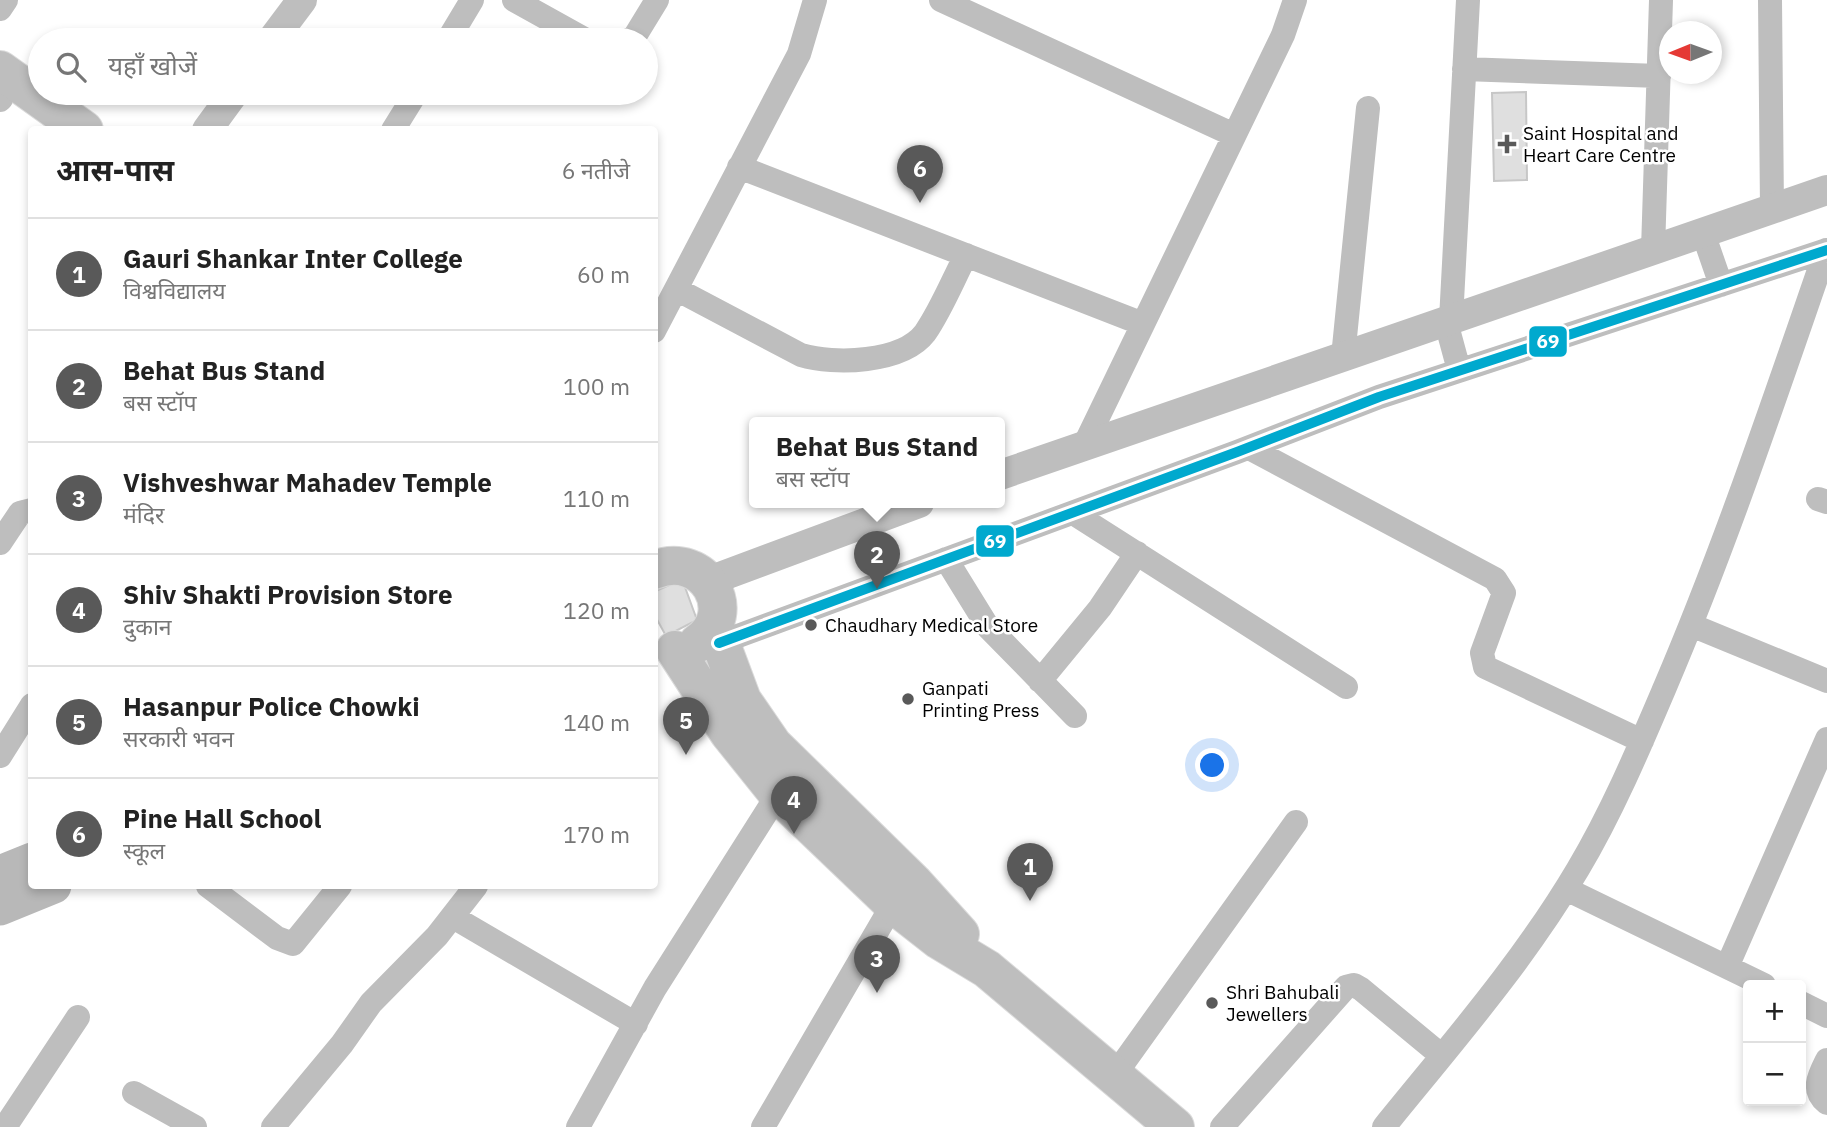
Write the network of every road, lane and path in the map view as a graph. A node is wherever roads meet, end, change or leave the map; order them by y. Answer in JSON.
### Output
{"nodes":[{"id":1,"x":6,"y":0,"type":"edge"},
{"id":2,"x":302,"y":0,"type":"edge"},
{"id":3,"x":472,"y":0,"type":"edge"},
{"id":4,"x":514,"y":0,"type":"edge"},
{"id":5,"x":657,"y":0,"type":"edge"},
{"id":6,"x":815,"y":0,"type":"edge"},
{"id":7,"x":941,"y":0,"type":"edge"},
{"id":8,"x":1295,"y":0,"type":"edge"},
{"id":9,"x":1468,"y":0,"type":"edge"},
{"id":10,"x":1661,"y":0,"type":"edge"},
{"id":11,"x":1770,"y":0,"type":"edge"},
{"id":12,"x":0,"y":9,"type":"edge"},
{"id":13,"x":1660,"y":21,"type":"edge"},
{"id":14,"x":281,"y":28,"type":"edge"},
{"id":15,"x":455,"y":28,"type":"edge"},
{"id":16,"x":564,"y":28,"type":"edge"},
{"id":17,"x":640,"y":28,"type":"edge"},
{"id":18,"x":1464,"y":69,"type":"junction"},
{"id":19,"x":0,"y":70,"type":"edge"},
{"id":20,"x":1659,"y":76,"type":"joint"},
{"id":21,"x":28,"y":90,"type":"edge"},
{"id":22,"x":0,"y":99,"type":"edge"},
{"id":23,"x":49,"y":105,"type":"edge"},
{"id":24,"x":225,"y":105,"type":"edge"},
{"id":25,"x":409,"y":105,"type":"edge"},
{"id":26,"x":1368,"y":108,"type":"dead end"},
{"id":27,"x":38,"y":126,"type":"edge"},
{"id":28,"x":78,"y":126,"type":"edge"},
{"id":29,"x":210,"y":126,"type":"edge"},
{"id":30,"x":395,"y":126,"type":"edge"},
{"id":31,"x":1234,"y":135,"type":"junction"},
{"id":32,"x":739,"y":167,"type":"junction"},
{"id":33,"x":1827,"y":190,"type":"edge"},
{"id":34,"x":1772,"y":209,"type":"junction"},
{"id":35,"x":1706,"y":240,"type":"junction"},
{"id":36,"x":1653,"y":250,"type":"junction"},
{"id":37,"x":1827,"y":250,"type":"edge"},
{"id":38,"x":966,"y":255,"type":"junction"},
{"id":39,"x":1719,"y":279,"type":"junction"},
{"id":40,"x":676,"y":289,"type":"junction"},
{"id":41,"x":658,"y":323,"type":"edge"},
{"id":42,"x":1143,"y":324,"type":"junction"},
{"id":43,"x":1452,"y":342,"type":"junction"},
{"id":44,"x":1343,"y":357,"type":"junction"},
{"id":45,"x":1084,"y":446,"type":"junction"},
{"id":46,"x":1249,"y":447,"type":"junction"},
{"id":47,"x":1005,"y":473,"type":"edge"},
{"id":48,"x":906,"y":508,"type":"edge"},
{"id":49,"x":28,"y":511,"type":"edge"},
{"id":50,"x":1073,"y":513,"type":"junction"},
{"id":51,"x":0,"y":543,"type":"edge"},
{"id":52,"x":1137,"y":553,"type":"junction"},
{"id":53,"x":946,"y":559,"type":"junction"},
{"id":54,"x":658,"y":563,"type":"edge"},
{"id":55,"x":709,"y":581,"type":"junction"},
{"id":56,"x":1692,"y":625,"type":"junction"},
{"id":57,"x":716,"y":634,"type":"junction"},
{"id":58,"x":665,"y":647,"type":"edge"},
{"id":59,"x":1040,"y":681,"type":"junction"},
{"id":60,"x":1827,"y":681,"type":"edge"},
{"id":61,"x":1346,"y":687,"type":"dead end"},
{"id":62,"x":28,"y":711,"type":"edge"},
{"id":63,"x":1075,"y":716,"type":"dead end"},
{"id":64,"x":1827,"y":739,"type":"edge"},
{"id":65,"x":1642,"y":741,"type":"junction"},
{"id":66,"x":0,"y":756,"type":"edge"},
{"id":67,"x":778,"y":794,"type":"junction"},
{"id":68,"x":1296,"y":822,"type":"dead end"},
{"id":69,"x":28,"y":862,"type":"edge"},
{"id":70,"x":0,"y":873,"type":"edge"},
{"id":71,"x":47,"y":889,"type":"edge"},
{"id":72,"x":212,"y":889,"type":"edge"},
{"id":73,"x":338,"y":889,"type":"edge"},
{"id":74,"x":475,"y":889,"type":"edge"},
{"id":75,"x":1566,"y":889,"type":"junction"},
{"id":76,"x":893,"y":904,"type":"junction"},
{"id":77,"x":0,"y":908,"type":"edge"},
{"id":78,"x":453,"y":917,"type":"junction"},
{"id":79,"x":1727,"y":967,"type":"junction"},
{"id":80,"x":987,"y":969,"type":"junction"},
{"id":81,"x":1754,"y":980,"type":"edge"},
{"id":82,"x":1806,"y":1006,"type":"edge"},
{"id":83,"x":1827,"y":1016,"type":"edge"},
{"id":84,"x":78,"y":1017,"type":"dead end"},
{"id":85,"x":636,"y":1024,"type":"junction"},
{"id":86,"x":1442,"y":1056,"type":"junction"},
{"id":87,"x":1827,"y":1060,"type":"edge"},
{"id":88,"x":1114,"y":1076,"type":"junction"},
{"id":89,"x":134,"y":1093,"type":"dead end"},
{"id":90,"x":1827,"y":1103,"type":"edge"},
{"id":91,"x":1167,"y":1124,"type":"edge"},
{"id":92,"x":5,"y":1127,"type":"edge"},
{"id":93,"x":195,"y":1127,"type":"edge"},
{"id":94,"x":274,"y":1127,"type":"edge"},
{"id":95,"x":578,"y":1127,"type":"edge"},
{"id":96,"x":763,"y":1127,"type":"edge"},
{"id":97,"x":1222,"y":1127,"type":"edge"},
{"id":98,"x":1384,"y":1127,"type":"edge"}],
"edges":[{"from":1,"to":12,"type":"street"},
{"from":2,"to":14,"type":"street"},
{"from":3,"to":15,"type":"street"},
{"from":4,"to":16,"type":"street"},
{"from":5,"to":17,"type":"street"},
{"from":6,"to":32,"type":"street"},
{"from":7,"to":31,"type":"street"},
{"from":8,"to":31,"type":"street"},
{"from":9,"to":18,"type":"street"},
{"from":10,"to":13,"type":"street"},
{"from":11,"to":34,"type":"street"},
{"from":18,"to":20,"type":"street"},
{"from":18,"to":43,"type":"street"},
{"from":19,"to":21,"type":"highway"},
{"from":20,"to":36,"type":"street"},
{"from":22,"to":27,"type":"highway"},
{"from":23,"to":28,"type":"highway"},
{"from":24,"to":29,"type":"street"},
{"from":25,"to":30,"type":"street"},
{"from":26,"to":44,"type":"street"},
{"from":31,"to":42,"type":"street"},
{"from":32,"to":38,"type":"street"},
{"from":32,"to":40,"type":"street"},
{"from":33,"to":34,"type":"street"},
{"from":34,"to":35,"type":"street"},
{"from":35,"to":36,"type":"street"},
{"from":35,"to":39,"type":"street"},
{"from":36,"to":43,"type":"street"},
{"from":37,"to":39,"type":"street"},
{"from":37,"to":56,"type":"street"},
{"from":38,"to":40,"type":"street"},
{"from":38,"to":42,"type":"street"},
{"from":39,"to":43,"type":"street"},
{"from":40,"to":41,"type":"street"},
{"from":42,"to":45,"type":"street"},
{"from":43,"to":44,"type":"street"},
{"from":43,"to":46,"type":"street"},
{"from":44,"to":45,"type":"street"},
{"from":45,"to":47,"type":"street"},
{"from":46,"to":50,"type":"street"},
{"from":46,"to":65,"type":"street"},
{"from":48,"to":55,"type":"street"},
{"from":49,"to":51,"type":"street"},
{"from":50,"to":52,"type":"street"},
{"from":50,"to":53,"type":"street"},
{"from":52,"to":59,"type":"street"},
{"from":52,"to":61,"type":"street"},
{"from":53,"to":57,"type":"street"},
{"from":53,"to":59,"type":"street"},
{"from":54,"to":55,"type":"highway"},
{"from":55,"to":57,"type":"highway"},
{"from":56,"to":60,"type":"street"},
{"from":56,"to":65,"type":"street"},
{"from":57,"to":58,"type":"highway"},
{"from":57,"to":80,"type":"highway"},
{"from":58,"to":67,"type":"highway"},
{"from":59,"to":63,"type":"street"},
{"from":62,"to":66,"type":"street"},
{"from":64,"to":79,"type":"street"},
{"from":65,"to":75,"type":"street"},
{"from":67,"to":76,"type":"highway"},
{"from":67,"to":85,"type":"street"},
{"from":68,"to":88,"type":"street"},
{"from":69,"to":70,"type":"main road"},
{"from":71,"to":77,"type":"main road"},
{"from":72,"to":73,"type":"street"},
{"from":74,"to":78,"type":"street"},
{"from":75,"to":79,"type":"street"},
{"from":75,"to":86,"type":"street"},
{"from":76,"to":80,"type":"highway"},
{"from":76,"to":96,"type":"street"},
{"from":78,"to":85,"type":"street"},
{"from":78,"to":94,"type":"street"},
{"from":79,"to":81,"type":"street"},
{"from":80,"to":88,"type":"highway"},
{"from":82,"to":83,"type":"street"},
{"from":84,"to":92,"type":"street"},
{"from":85,"to":95,"type":"street"},
{"from":86,"to":97,"type":"street"},
{"from":86,"to":98,"type":"street"},
{"from":87,"to":90,"type":"street"},
{"from":88,"to":91,"type":"highway"},
{"from":89,"to":93,"type":"street"}]}
